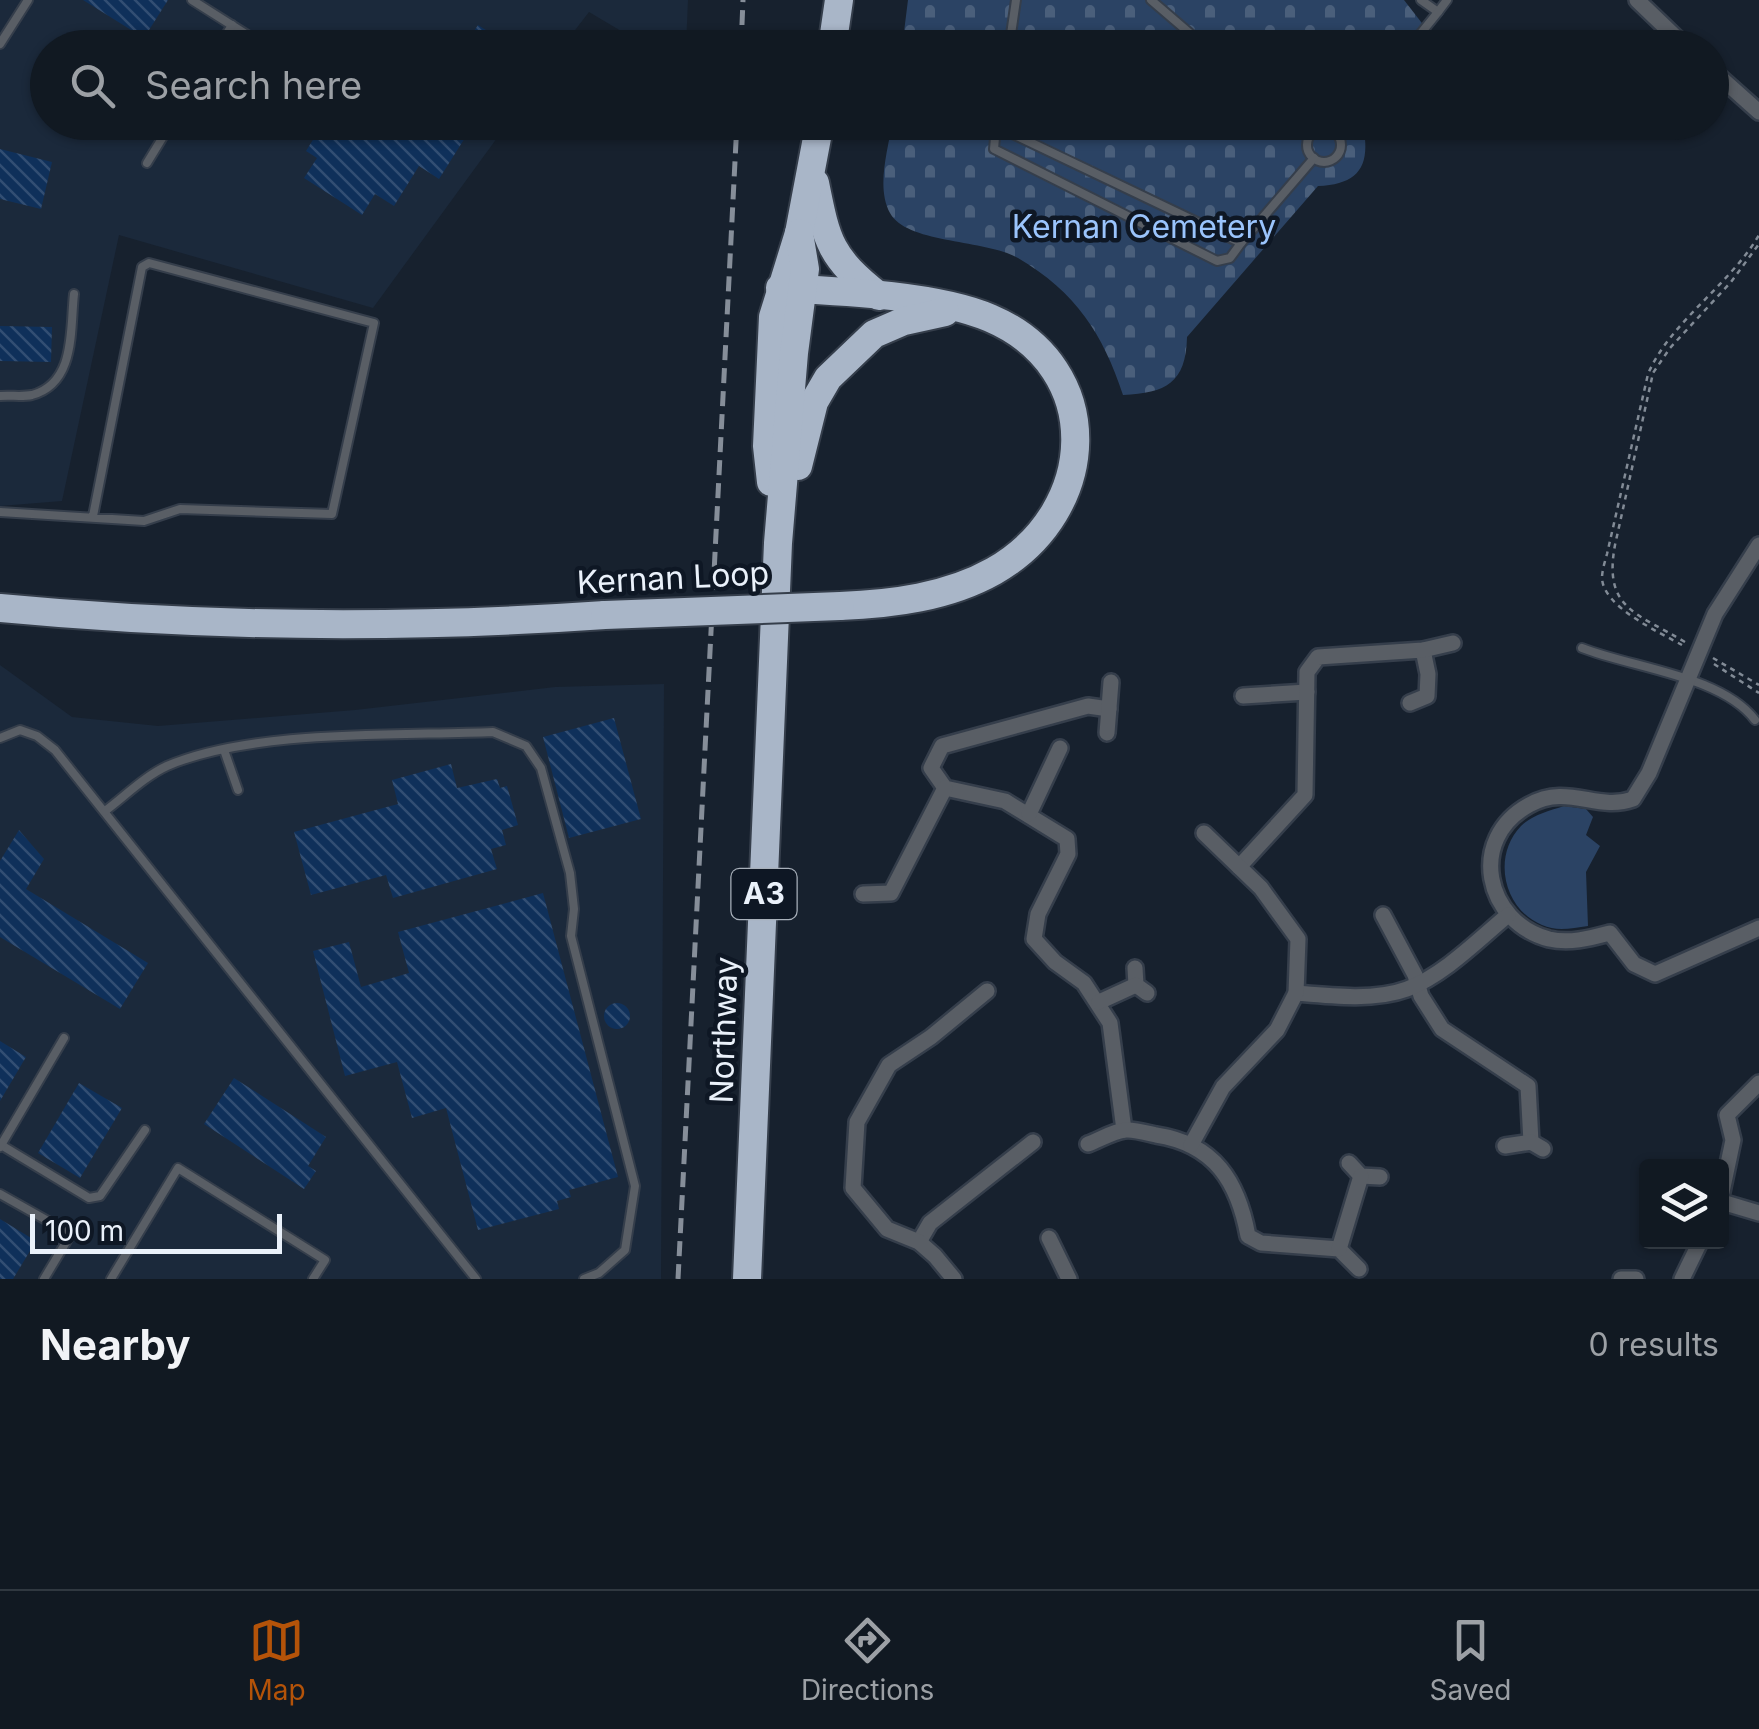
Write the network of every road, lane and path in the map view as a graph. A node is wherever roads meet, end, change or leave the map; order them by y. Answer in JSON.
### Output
{"nodes":[{"id":1,"x":28,"y":0,"type":"edge"},
{"id":2,"x":192,"y":0,"type":"edge"},
{"id":3,"x":839,"y":0,"type":"edge"},
{"id":4,"x":1016,"y":0,"type":"edge"},
{"id":5,"x":1150,"y":0,"type":"edge"},
{"id":6,"x":1421,"y":0,"type":"edge"},
{"id":7,"x":1448,"y":0,"type":"edge"},
{"id":8,"x":1637,"y":0,"type":"edge"},
{"id":9,"x":1438,"y":12,"type":"junction"},
{"id":10,"x":232,"y":25,"type":"junction"},
{"id":11,"x":229,"y":30,"type":"edge"},
{"id":12,"x":240,"y":30,"type":"edge"},
{"id":13,"x":835,"y":30,"type":"edge"},
{"id":14,"x":1011,"y":30,"type":"edge"},
{"id":15,"x":1186,"y":30,"type":"edge"},
{"id":16,"x":1424,"y":30,"type":"edge"},
{"id":17,"x":1668,"y":30,"type":"edge"},
{"id":18,"x":0,"y":44,"type":"edge"},
{"id":19,"x":1729,"y":85,"type":"edge"},
{"id":20,"x":1759,"y":112,"type":"edge"},
{"id":21,"x":161,"y":140,"type":"edge"},
{"id":22,"x":817,"y":140,"type":"edge"},
{"id":23,"x":995,"y":140,"type":"edge"},
{"id":24,"x":1029,"y":140,"type":"edge"},
{"id":25,"x":1309,"y":140,"type":"edge"},
{"id":26,"x":1340,"y":140,"type":"edge"},
{"id":27,"x":1314,"y":158,"type":"junction"},
{"id":28,"x":147,"y":164,"type":"dead end"},
{"id":29,"x":812,"y":172,"type":"junction"},
{"id":30,"x":1759,"y":235,"type":"edge"},
{"id":31,"x":1241,"y":243,"type":"junction"},
{"id":32,"x":1759,"y":244,"type":"edge"},
{"id":33,"x":791,"y":289,"type":"junction"},
{"id":34,"x":74,"y":294,"type":"dead end"},
{"id":35,"x":879,"y":296,"type":"junction"},
{"id":36,"x":961,"y":309,"type":"junction"},
{"id":37,"x":0,"y":396,"type":"edge"},
{"id":38,"x":0,"y":512,"type":"edge"},
{"id":39,"x":93,"y":516,"type":"junction"},
{"id":40,"x":778,"y":543,"type":"junction"},
{"id":41,"x":1759,"y":546,"type":"edge"},
{"id":42,"x":0,"y":608,"type":"edge"},
{"id":43,"x":1453,"y":643,"type":"dead end"},
{"id":44,"x":1582,"y":648,"type":"dead end"},
{"id":45,"x":1423,"y":650,"type":"junction"},
{"id":46,"x":1697,"y":651,"type":"junction"},
{"id":47,"x":1686,"y":681,"type":"junction"},
{"id":48,"x":1111,"y":682,"type":"dead end"},
{"id":49,"x":1759,"y":686,"type":"edge"},
{"id":50,"x":1306,"y":692,"type":"junction"},
{"id":51,"x":1759,"y":693,"type":"edge"},
{"id":52,"x":1243,"y":696,"type":"dead end"},
{"id":53,"x":1410,"y":703,"type":"dead end"},
{"id":54,"x":1109,"y":708,"type":"junction"},
{"id":55,"x":1754,"y":720,"type":"dead end"},
{"id":56,"x":1107,"y":733,"type":"dead end"},
{"id":57,"x":0,"y":738,"type":"edge"},
{"id":58,"x":1060,"y":748,"type":"dead end"},
{"id":59,"x":224,"y":750,"type":"junction"},
{"id":60,"x":945,"y":788,"type":"junction"},
{"id":61,"x":238,"y":790,"type":"dead end"},
{"id":62,"x":106,"y":811,"type":"junction"},
{"id":63,"x":1030,"y":814,"type":"junction"},
{"id":64,"x":1204,"y":833,"type":"dead end"},
{"id":65,"x":1239,"y":867,"type":"junction"},
{"id":66,"x":864,"y":894,"type":"dead end"},
{"id":67,"x":1383,"y":914,"type":"dead end"},
{"id":68,"x":1508,"y":914,"type":"junction"},
{"id":69,"x":1759,"y":928,"type":"edge"},
{"id":70,"x":1139,"y":982,"type":"dead end"},
{"id":71,"x":1418,"y":984,"type":"junction"},
{"id":72,"x":987,"y":991,"type":"dead end"},
{"id":73,"x":1296,"y":993,"type":"junction"},
{"id":74,"x":1099,"y":1002,"type":"junction"},
{"id":75,"x":64,"y":1038,"type":"dead end"},
{"id":76,"x":1759,"y":1084,"type":"edge"},
{"id":77,"x":146,"y":1130,"type":"dead end"},
{"id":78,"x":1124,"y":1130,"type":"junction"},
{"id":79,"x":1032,"y":1142,"type":"dead end"},
{"id":80,"x":1088,"y":1144,"type":"dead end"},
{"id":81,"x":1191,"y":1145,"type":"junction"},
{"id":82,"x":0,"y":1146,"type":"edge"},
{"id":83,"x":1505,"y":1146,"type":"dead end"},
{"id":84,"x":1728,"y":1159,"type":"edge"},
{"id":85,"x":1349,"y":1163,"type":"dead end"},
{"id":86,"x":1362,"y":1176,"type":"junction"},
{"id":87,"x":1380,"y":1177,"type":"dead end"},
{"id":88,"x":0,"y":1194,"type":"edge"},
{"id":89,"x":1729,"y":1204,"type":"edge"},
{"id":90,"x":1759,"y":1213,"type":"edge"},
{"id":91,"x":1048,"y":1238,"type":"dead end"},
{"id":92,"x":919,"y":1242,"type":"junction"},
{"id":93,"x":1338,"y":1249,"type":"junction"},
{"id":94,"x":1697,"y":1249,"type":"edge"},
{"id":95,"x":1359,"y":1269,"type":"dead end"},
{"id":96,"x":44,"y":1279,"type":"edge"},
{"id":97,"x":110,"y":1279,"type":"edge"},
{"id":98,"x":313,"y":1279,"type":"edge"},
{"id":99,"x":476,"y":1279,"type":"edge"},
{"id":100,"x":584,"y":1279,"type":"edge"},
{"id":101,"x":748,"y":1279,"type":"edge"},
{"id":102,"x":954,"y":1279,"type":"edge"},
{"id":103,"x":1069,"y":1279,"type":"edge"},
{"id":104,"x":1621,"y":1279,"type":"edge"},
{"id":105,"x":1636,"y":1279,"type":"edge"},
{"id":106,"x":1682,"y":1279,"type":"edge"}],
"edges":[{"from":1,"to":18,"type":"lane"},
{"from":2,"to":10,"type":"lane"},
{"from":3,"to":13,"type":"highway"},
{"from":4,"to":14,"type":"lane"},
{"from":5,"to":15,"type":"lane"},
{"from":6,"to":9,"type":"lane"},
{"from":7,"to":9,"type":"lane"},
{"from":8,"to":17,"type":"street"},
{"from":9,"to":16,"type":"lane"},
{"from":10,"to":11,"type":"lane"},
{"from":10,"to":12,"type":"lane"},
{"from":19,"to":20,"type":"street"},
{"from":21,"to":28,"type":"lane"},
{"from":22,"to":29,"type":"highway","name":"Northway","number":"A3"},
{"from":23,"to":31,"type":"lane"},
{"from":24,"to":31,"type":"lane"},
{"from":25,"to":27,"type":"lane"},
{"from":26,"to":27,"type":"lane"},
{"from":27,"to":31,"type":"lane"},
{"from":29,"to":33,"type":"highway","name":"Northway","number":"A3"},
{"from":29,"to":35,"type":"highway"},
{"from":30,"to":46,"type":"path"},
{"from":32,"to":46,"type":"path"},
{"from":33,"to":35,"type":"highway","name":"Kernan Loop"},
{"from":33,"to":40,"type":"highway","name":"Northway","number":"A3"},
{"from":33,"to":40,"type":"highway","name":"Northway","number":"A3"},
{"from":34,"to":37,"type":"lane"},
{"from":35,"to":36,"type":"highway","name":"Kernan Loop"},
{"from":36,"to":40,"type":"highway","number":"A3"},
{"from":36,"to":42,"type":"highway","name":"Kernan Loop","bridge":true},
{"from":38,"to":39,"type":"lane"},
{"from":39,"to":39,"type":"lane"},
{"from":40,"to":101,"type":"highway","name":"Northway","number":"A3"},
{"from":41,"to":46,"type":"street"},
{"from":43,"to":45,"type":"street"},
{"from":44,"to":47,"type":"lane"},
{"from":45,"to":50,"type":"street"},
{"from":45,"to":53,"type":"street"},
{"from":46,"to":47,"type":"street"},
{"from":46,"to":49,"type":"path"},
{"from":46,"to":51,"type":"path"},
{"from":47,"to":55,"type":"lane"},
{"from":47,"to":68,"type":"street"},
{"from":48,"to":54,"type":"street"},
{"from":50,"to":52,"type":"street"},
{"from":50,"to":65,"type":"street"},
{"from":54,"to":56,"type":"street"},
{"from":54,"to":60,"type":"street"},
{"from":57,"to":62,"type":"lane"},
{"from":58,"to":63,"type":"street"},
{"from":59,"to":61,"type":"lane"},
{"from":59,"to":62,"type":"lane"},
{"from":59,"to":100,"type":"lane"},
{"from":60,"to":63,"type":"street"},
{"from":60,"to":66,"type":"street"},
{"from":62,"to":99,"type":"lane"},
{"from":63,"to":74,"type":"street"},
{"from":64,"to":65,"type":"street"},
{"from":65,"to":73,"type":"street"},
{"from":67,"to":71,"type":"street"},
{"from":68,"to":69,"type":"street"},
{"from":68,"to":71,"type":"street"},
{"from":70,"to":74,"type":"street"},
{"from":71,"to":73,"type":"street"},
{"from":71,"to":83,"type":"street"},
{"from":72,"to":92,"type":"street"},
{"from":73,"to":81,"type":"street"},
{"from":74,"to":78,"type":"street"},
{"from":75,"to":82,"type":"lane"},
{"from":76,"to":84,"type":"street"},
{"from":77,"to":82,"type":"lane"},
{"from":78,"to":80,"type":"street"},
{"from":78,"to":81,"type":"street"},
{"from":79,"to":92,"type":"street"},
{"from":81,"to":93,"type":"street"},
{"from":85,"to":86,"type":"street"},
{"from":86,"to":87,"type":"street"},
{"from":86,"to":93,"type":"street"},
{"from":88,"to":96,"type":"lane"},
{"from":89,"to":90,"type":"street"},
{"from":91,"to":103,"type":"street"},
{"from":92,"to":102,"type":"street"},
{"from":93,"to":95,"type":"street"},
{"from":94,"to":106,"type":"street"},
{"from":97,"to":98,"type":"lane"},
{"from":104,"to":105,"type":"street"}]}
